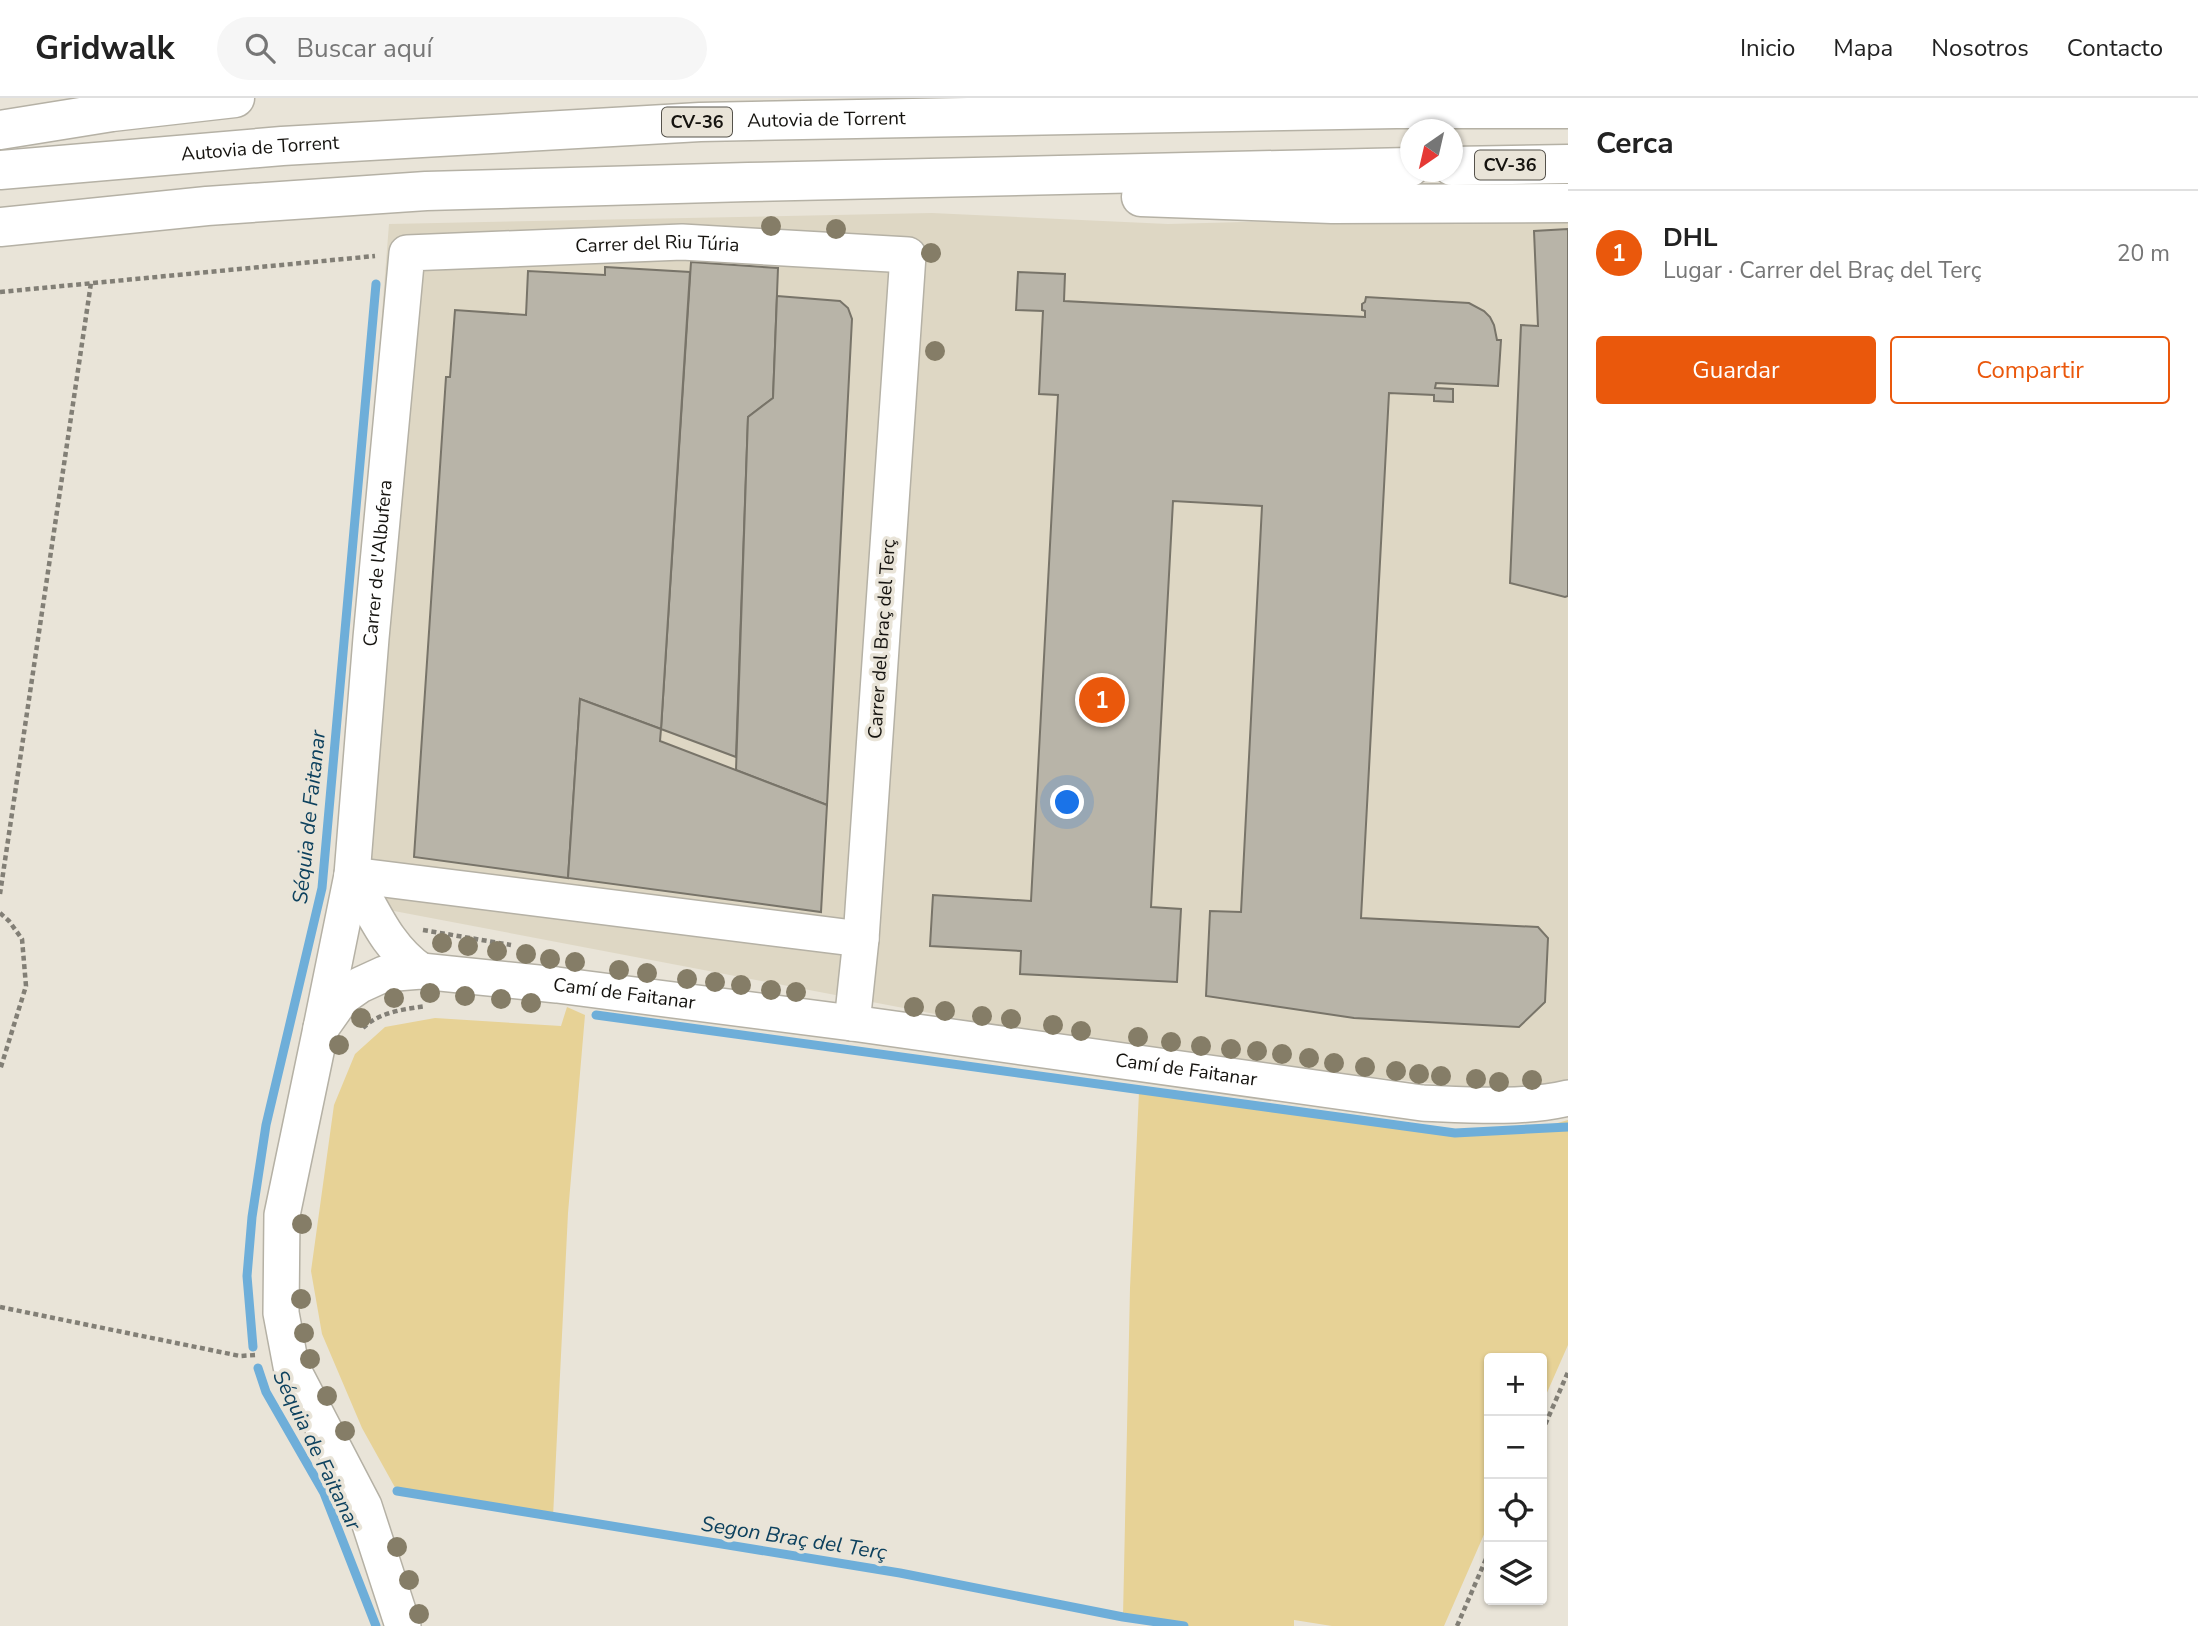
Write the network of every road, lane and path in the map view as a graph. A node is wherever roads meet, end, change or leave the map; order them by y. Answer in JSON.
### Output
{"nodes":[{"id":1,"x":235,"y":98,"type":"edge"},
{"id":2,"x":1568,"y":108,"type":"edge"},
{"id":3,"x":0,"y":130,"type":"edge"},
{"id":4,"x":1568,"y":164,"type":"edge"},
{"id":5,"x":1463,"y":166,"type":"edge"},
{"id":6,"x":1400,"y":167,"type":"edge"},
{"id":7,"x":0,"y":170,"type":"edge"},
{"id":8,"x":748,"y":182,"type":"junction"},
{"id":9,"x":1568,"y":203,"type":"edge"},
{"id":10,"x":0,"y":227,"type":"edge"},
{"id":11,"x":407,"y":253,"type":"junction"},
{"id":12,"x":908,"y":255,"type":"joint"},
{"id":13,"x":91,"y":284,"type":"junction"},
{"id":14,"x":0,"y":292,"type":"edge"},
{"id":15,"x":352,"y":875,"type":"junction"},
{"id":16,"x":0,"y":894,"type":"edge"},
{"id":17,"x":0,"y":913,"type":"edge"},
{"id":18,"x":380,"y":925,"type":"junction"},
{"id":19,"x":861,"y":939,"type":"junction"},
{"id":20,"x":520,"y":947,"type":"dead end"},
{"id":21,"x":421,"y":971,"type":"junction"},
{"id":22,"x":428,"y":1006,"type":"dead end"},
{"id":23,"x":852,"y":1023,"type":"junction"},
{"id":24,"x":321,"y":1028,"type":"junction"},
{"id":25,"x":358,"y":1034,"type":"dead end"},
{"id":26,"x":0,"y":1070,"type":"edge"},
{"id":27,"x":1568,"y":1098,"type":"edge"},
{"id":28,"x":0,"y":1307,"type":"edge"},
{"id":29,"x":288,"y":1354,"type":"junction"},
{"id":30,"x":1568,"y":1372,"type":"edge"},
{"id":31,"x":1547,"y":1420,"type":"edge"},
{"id":32,"x":1484,"y":1564,"type":"edge"},
{"id":33,"x":403,"y":1626,"type":"edge"},
{"id":34,"x":1457,"y":1626,"type":"edge"}],
"edges":[{"from":1,"to":3,"type":"highway"},
{"from":2,"to":7,"type":"highway","name":"Autovia de Torrent","number":"CV-36"},
{"from":4,"to":5,"type":"highway","number":"CV-36"},
{"from":6,"to":8,"type":"highway"},
{"from":8,"to":9,"type":"highway"},
{"from":8,"to":10,"type":"highway"},
{"from":11,"to":12,"type":"street","name":"Carrer del Riu Túria"},
{"from":11,"to":13,"type":"path"},
{"from":11,"to":15,"type":"street","name":"Carrer de l'Albufera"},
{"from":12,"to":19,"type":"street","name":"Carrer del Braç del Terç"},
{"from":13,"to":14,"type":"path"},
{"from":13,"to":16,"type":"path"},
{"from":15,"to":18,"type":"street"},
{"from":15,"to":19,"type":"street"},
{"from":15,"to":24,"type":"street","name":"Carrer de l'Albufera"},
{"from":17,"to":26,"type":"path"},
{"from":18,"to":20,"type":"path"},
{"from":18,"to":21,"type":"street"},
{"from":19,"to":23,"type":"street","name":"Carrer del Braç del Terç"},
{"from":21,"to":23,"type":"street","name":"Camí de Faitanar"},
{"from":21,"to":24,"type":"street","name":"Camí de Faitanar"},
{"from":22,"to":25,"type":"path"},
{"from":23,"to":27,"type":"street","name":"Camí de Faitanar"},
{"from":24,"to":29,"type":"street","name":"Camí de Faitanar"},
{"from":28,"to":29,"type":"path"},
{"from":29,"to":33,"type":"street","name":"Camí de Faitanar"},
{"from":30,"to":31,"type":"path"},
{"from":32,"to":34,"type":"path"}]}
